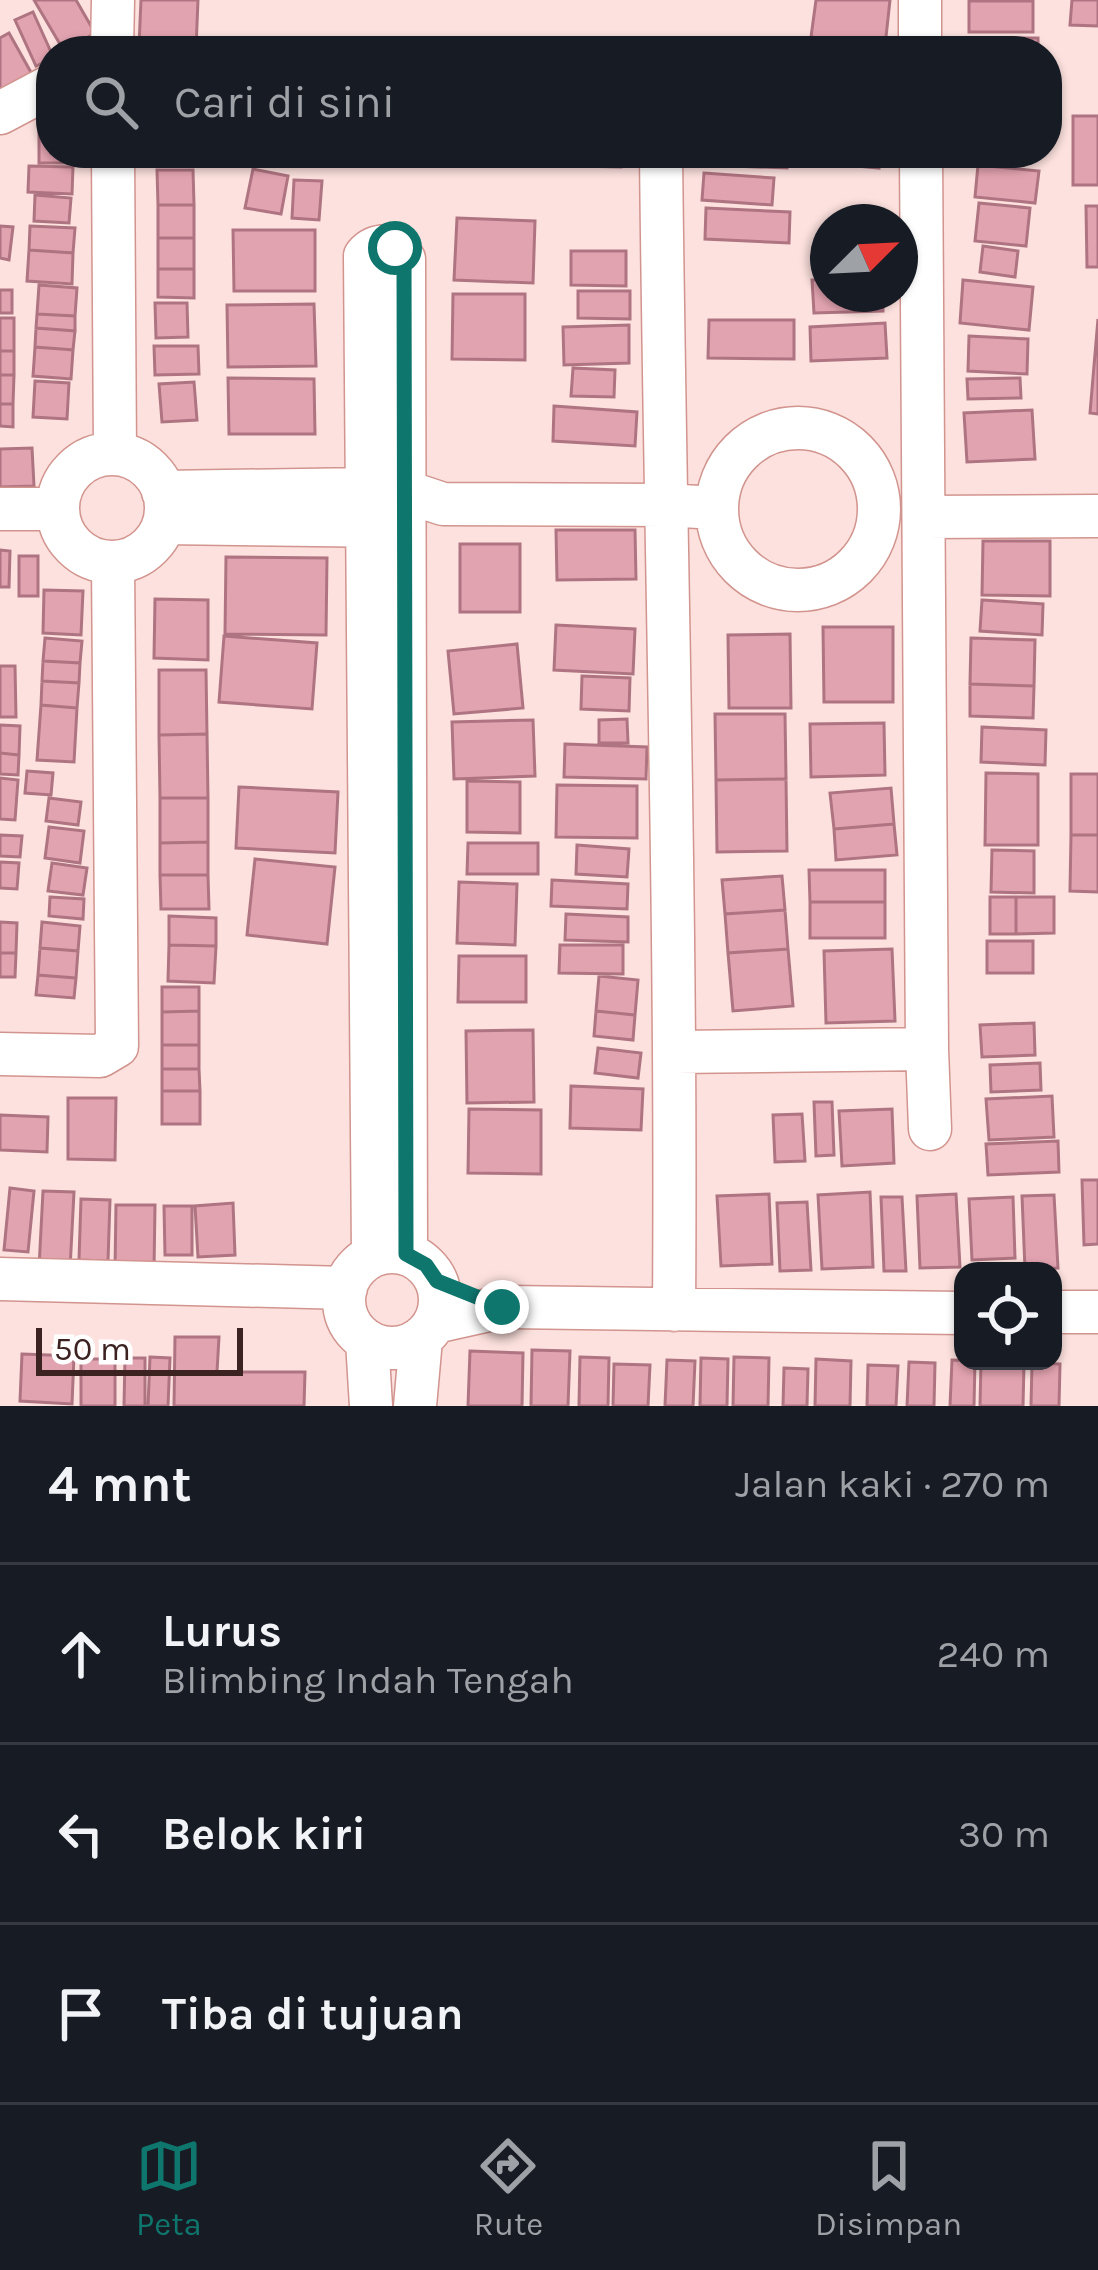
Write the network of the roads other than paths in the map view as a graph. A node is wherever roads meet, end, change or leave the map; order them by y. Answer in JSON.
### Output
{"nodes":[{"id":1,"x":113,"y":0,"type":"edge"},
{"id":2,"x":920,"y":0,"type":"edge"},
{"id":3,"x":112,"y":36,"type":"edge"},
{"id":4,"x":920,"y":36,"type":"edge"},
{"id":5,"x":36,"y":94,"type":"edge"},
{"id":6,"x":0,"y":112,"type":"edge"},
{"id":7,"x":113,"y":168,"type":"edge"},
{"id":8,"x":662,"y":168,"type":"edge"},
{"id":9,"x":921,"y":168,"type":"edge"},
{"id":10,"x":385,"y":258,"type":"dead end"},
{"id":11,"x":115,"y":454,"type":"junction"},
{"id":12,"x":1098,"y":487,"type":"edge"},
{"id":13,"x":925,"y":503,"type":"junction"},
{"id":14,"x":665,"y":505,"type":"junction"},
{"id":15,"x":880,"y":505,"type":"junction"},
{"id":16,"x":397,"y":507,"type":"junction"},
{"id":17,"x":164,"y":508,"type":"junction"},
{"id":18,"x":716,"y":508,"type":"junction"},
{"id":19,"x":0,"y":509,"type":"edge"},
{"id":20,"x":57,"y":509,"type":"junction"},
{"id":21,"x":1098,"y":516,"type":"edge"},
{"id":22,"x":113,"y":563,"type":"junction"},
{"id":23,"x":927,"y":1049,"type":"junction"},
{"id":24,"x":676,"y":1052,"type":"junction"},
{"id":25,"x":0,"y":1054,"type":"edge"},
{"id":26,"x":930,"y":1130,"type":"dead end"},
{"id":27,"x":0,"y":1279,"type":"edge"},
{"id":28,"x":346,"y":1288,"type":"junction"},
{"id":29,"x":414,"y":1290,"type":"junction"},
{"id":30,"x":674,"y":1310,"type":"junction"},
{"id":31,"x":954,"y":1312,"type":"edge"},
{"id":32,"x":1062,"y":1312,"type":"edge"},
{"id":33,"x":1098,"y":1312,"type":"edge"},
{"id":34,"x":367,"y":1340,"type":"junction"},
{"id":35,"x":370,"y":1406,"type":"edge"},
{"id":36,"x":415,"y":1406,"type":"edge"}],
"edges":[{"from":1,"to":3,"type":"street"},
{"from":2,"to":4,"type":"street"},
{"from":5,"to":6,"type":"street"},
{"from":7,"to":11,"type":"street"},
{"from":8,"to":14,"type":"street"},
{"from":9,"to":13,"type":"street"},
{"from":10,"to":16,"type":"street"},
{"from":11,"to":17,"type":"street"},
{"from":11,"to":20,"type":"street"},
{"from":12,"to":13,"type":"street"},
{"from":13,"to":15,"type":"street"},
{"from":13,"to":21,"type":"street"},
{"from":13,"to":23,"type":"street"},
{"from":14,"to":16,"type":"street"},
{"from":14,"to":18,"type":"street"},
{"from":14,"to":24,"type":"street"},
{"from":15,"to":18,"type":"street"},
{"from":15,"to":18,"type":"street"},
{"from":16,"to":17,"type":"street"},
{"from":16,"to":29,"type":"street"},
{"from":17,"to":22,"type":"street"},
{"from":19,"to":20,"type":"street"},
{"from":20,"to":22,"type":"street"},
{"from":22,"to":25,"type":"street"},
{"from":23,"to":24,"type":"street"},
{"from":23,"to":26,"type":"street"},
{"from":24,"to":30,"type":"street"},
{"from":27,"to":28,"type":"street"},
{"from":28,"to":29,"type":"street"},
{"from":28,"to":34,"type":"street"},
{"from":29,"to":30,"type":"street"},
{"from":29,"to":34,"type":"street"},
{"from":29,"to":36,"type":"street"},
{"from":30,"to":31,"type":"street"},
{"from":32,"to":33,"type":"street"},
{"from":34,"to":35,"type":"street"}]}
